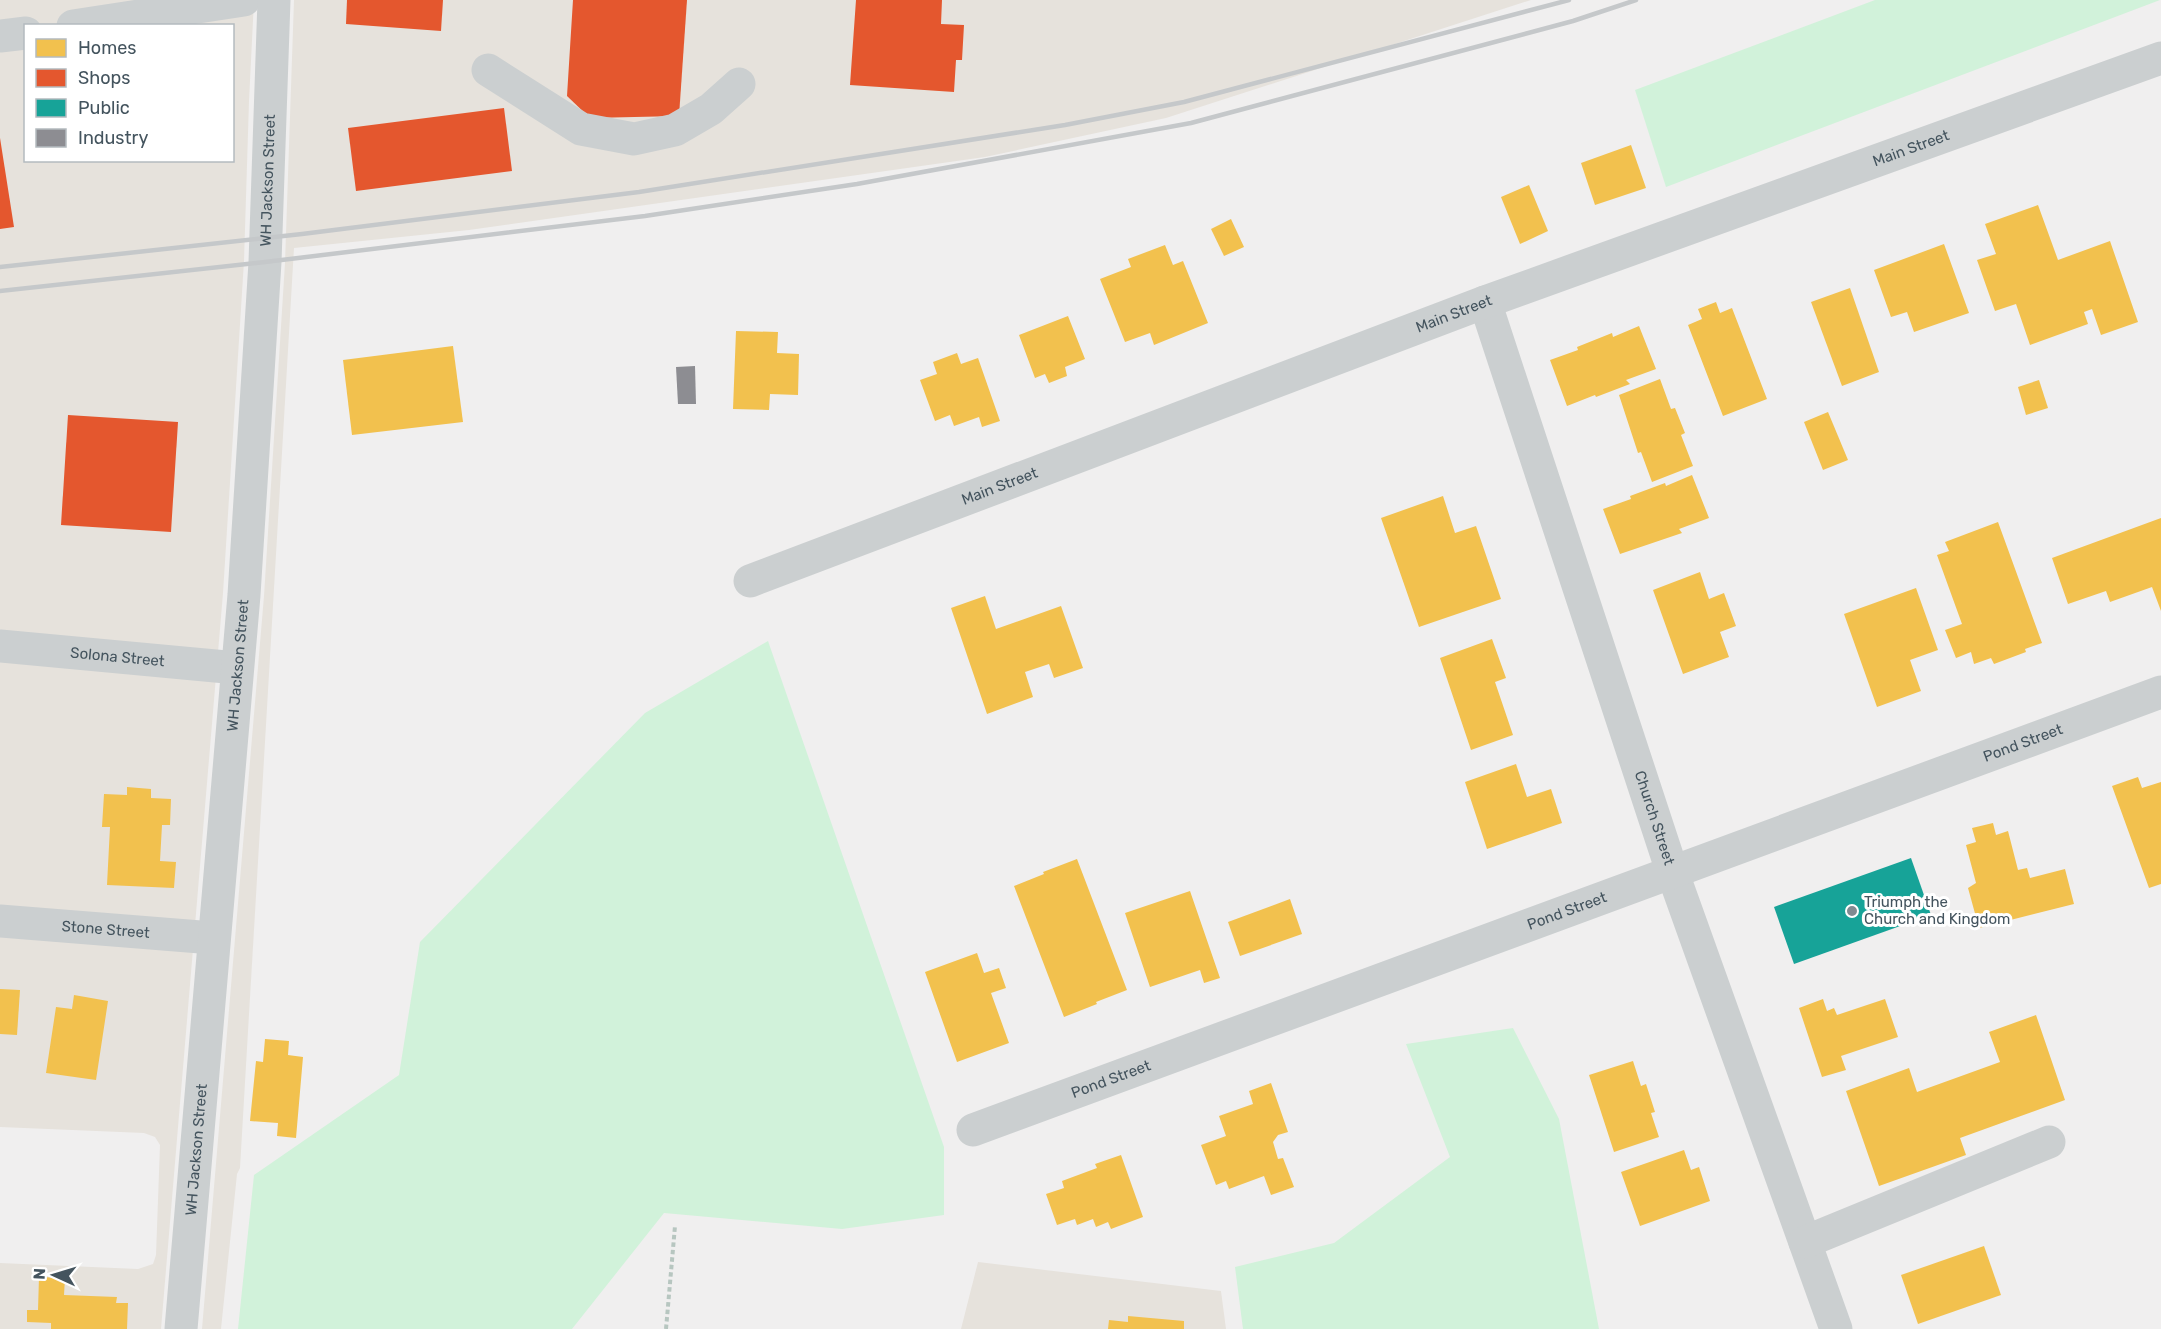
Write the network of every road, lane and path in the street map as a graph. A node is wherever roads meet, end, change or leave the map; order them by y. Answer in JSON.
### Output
{"nodes":[{"id":1,"x":244,"y":0,"type":"edge"},
{"id":2,"x":274,"y":0,"type":"edge"},
{"id":3,"x":87,"y":24,"type":"edge"},
{"id":4,"x":24,"y":33,"type":"edge"},
{"id":5,"x":0,"y":36,"type":"edge"},
{"id":6,"x":2161,"y":58,"type":"edge"},
{"id":7,"x":488,"y":70,"type":"dead end"},
{"id":8,"x":739,"y":84,"type":"dead end"},
{"id":9,"x":1485,"y":302,"type":"junction"},
{"id":10,"x":750,"y":580,"type":"dead end"},
{"id":11,"x":0,"y":646,"type":"edge"},
{"id":12,"x":237,"y":668,"type":"junction"},
{"id":13,"x":2161,"y":692,"type":"edge"},
{"id":14,"x":1672,"y":871,"type":"junction"},
{"id":15,"x":0,"y":921,"type":"edge"},
{"id":16,"x":213,"y":938,"type":"junction"},
{"id":17,"x":974,"y":1130,"type":"dead end"},
{"id":18,"x":2049,"y":1142,"type":"dead end"},
{"id":19,"x":675,"y":1226,"type":"dead end"},
{"id":20,"x":1805,"y":1242,"type":"junction"},
{"id":21,"x":182,"y":1329,"type":"edge"},
{"id":22,"x":666,"y":1329,"type":"edge"},
{"id":23,"x":1836,"y":1329,"type":"edge"}],
"edges":[{"from":1,"to":3,"type":"street"},
{"from":2,"to":12,"type":"street","name":"WH Jackson Street"},
{"from":4,"to":5,"type":"street"},
{"from":6,"to":9,"type":"street","name":"Main Street"},
{"from":7,"to":8,"type":"street"},
{"from":9,"to":10,"type":"street","name":"Main Street"},
{"from":9,"to":14,"type":"street","name":"Church Street"},
{"from":11,"to":12,"type":"street","name":"Solona Street"},
{"from":12,"to":16,"type":"street","name":"WH Jackson Street"},
{"from":13,"to":14,"type":"street","name":"Pond Street"},
{"from":14,"to":17,"type":"street","name":"Pond Street"},
{"from":14,"to":20,"type":"street","name":"Church Street"},
{"from":15,"to":16,"type":"street","name":"Stone Street"},
{"from":16,"to":21,"type":"street","name":"WH Jackson Street"},
{"from":18,"to":20,"type":"street"},
{"from":19,"to":22,"type":"path"},
{"from":20,"to":23,"type":"street","name":"Church Street"}]}
